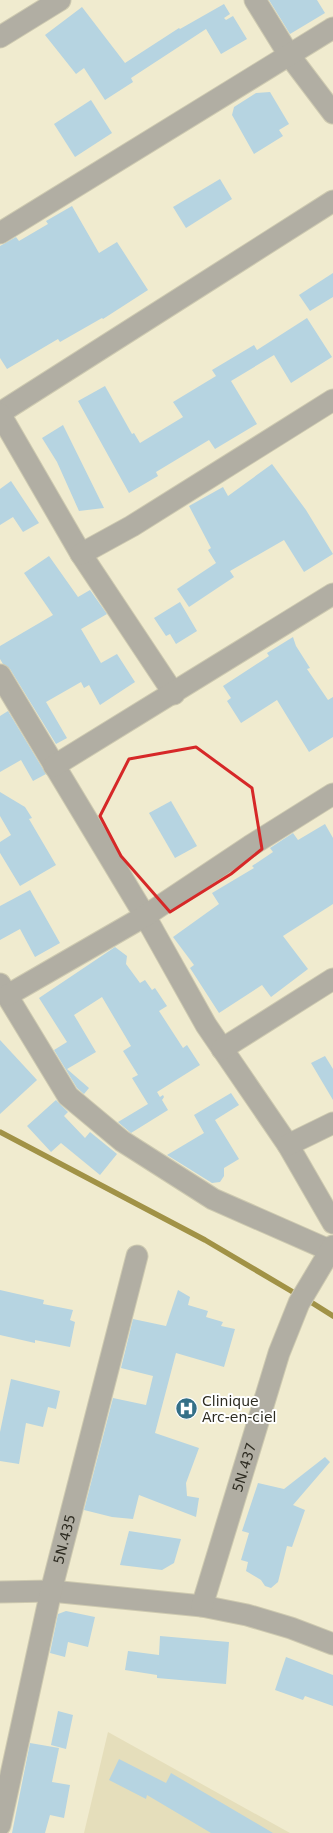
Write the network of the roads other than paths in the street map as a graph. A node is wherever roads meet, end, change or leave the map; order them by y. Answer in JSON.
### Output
{"nodes":[{"id":1,"x":60,"y":0,"type":"edge"},
{"id":2,"x":255,"y":0,"type":"edge"},
{"id":3,"x":333,"y":28,"type":"edge"},
{"id":4,"x":0,"y":36,"type":"edge"},
{"id":5,"x":289,"y":55,"type":"junction"},
{"id":6,"x":333,"y":113,"type":"edge"},
{"id":7,"x":333,"y":201,"type":"edge"},
{"id":8,"x":0,"y":233,"type":"edge"},
{"id":9,"x":333,"y":400,"type":"edge"},
{"id":10,"x":0,"y":414,"type":"edge"},
{"id":11,"x":81,"y":554,"type":"junction"},
{"id":12,"x":333,"y":594,"type":"edge"},
{"id":13,"x":0,"y":675,"type":"edge"},
{"id":14,"x":174,"y":694,"type":"junction"},
{"id":15,"x":54,"y":766,"type":"junction"},
{"id":16,"x":333,"y":794,"type":"edge"},
{"id":17,"x":145,"y":916,"type":"junction"},
{"id":18,"x":333,"y":979,"type":"edge"},
{"id":19,"x":4,"y":990,"type":"edge"},
{"id":20,"x":222,"y":1049,"type":"junction"},
{"id":21,"x":333,"y":1123,"type":"edge"},
{"id":22,"x":288,"y":1145,"type":"junction"},
{"id":23,"x":333,"y":1223,"type":"edge"},
{"id":24,"x":331,"y":1248,"type":"edge"},
{"id":25,"x":137,"y":1256,"type":"dead end"},
{"id":26,"x":51,"y":1591,"type":"junction"},
{"id":27,"x":0,"y":1592,"type":"edge"},
{"id":28,"x":202,"y":1606,"type":"junction"},
{"id":29,"x":333,"y":1644,"type":"edge"},
{"id":30,"x":0,"y":1825,"type":"edge"}],
"edges":[{"from":1,"to":4,"type":"street"},
{"from":2,"to":5,"type":"street"},
{"from":3,"to":5,"type":"street"},
{"from":5,"to":6,"type":"street"},
{"from":5,"to":8,"type":"street"},
{"from":7,"to":10,"type":"street"},
{"from":9,"to":11,"type":"street"},
{"from":10,"to":11,"type":"street"},
{"from":11,"to":14,"type":"street"},
{"from":12,"to":14,"type":"street"},
{"from":13,"to":15,"type":"street"},
{"from":14,"to":15,"type":"street"},
{"from":15,"to":17,"type":"street"},
{"from":16,"to":17,"type":"street"},
{"from":17,"to":19,"type":"street"},
{"from":17,"to":20,"type":"street"},
{"from":18,"to":20,"type":"street"},
{"from":19,"to":24,"type":"street"},
{"from":20,"to":22,"type":"street"},
{"from":21,"to":22,"type":"street"},
{"from":22,"to":23,"type":"street"},
{"from":24,"to":28,"type":"street","name":"5N.437"},
{"from":25,"to":26,"type":"street","name":"5N.435"},
{"from":26,"to":27,"type":"street"},
{"from":26,"to":28,"type":"street"},
{"from":26,"to":30,"type":"street","name":"5N.435"},
{"from":28,"to":29,"type":"street"}]}
